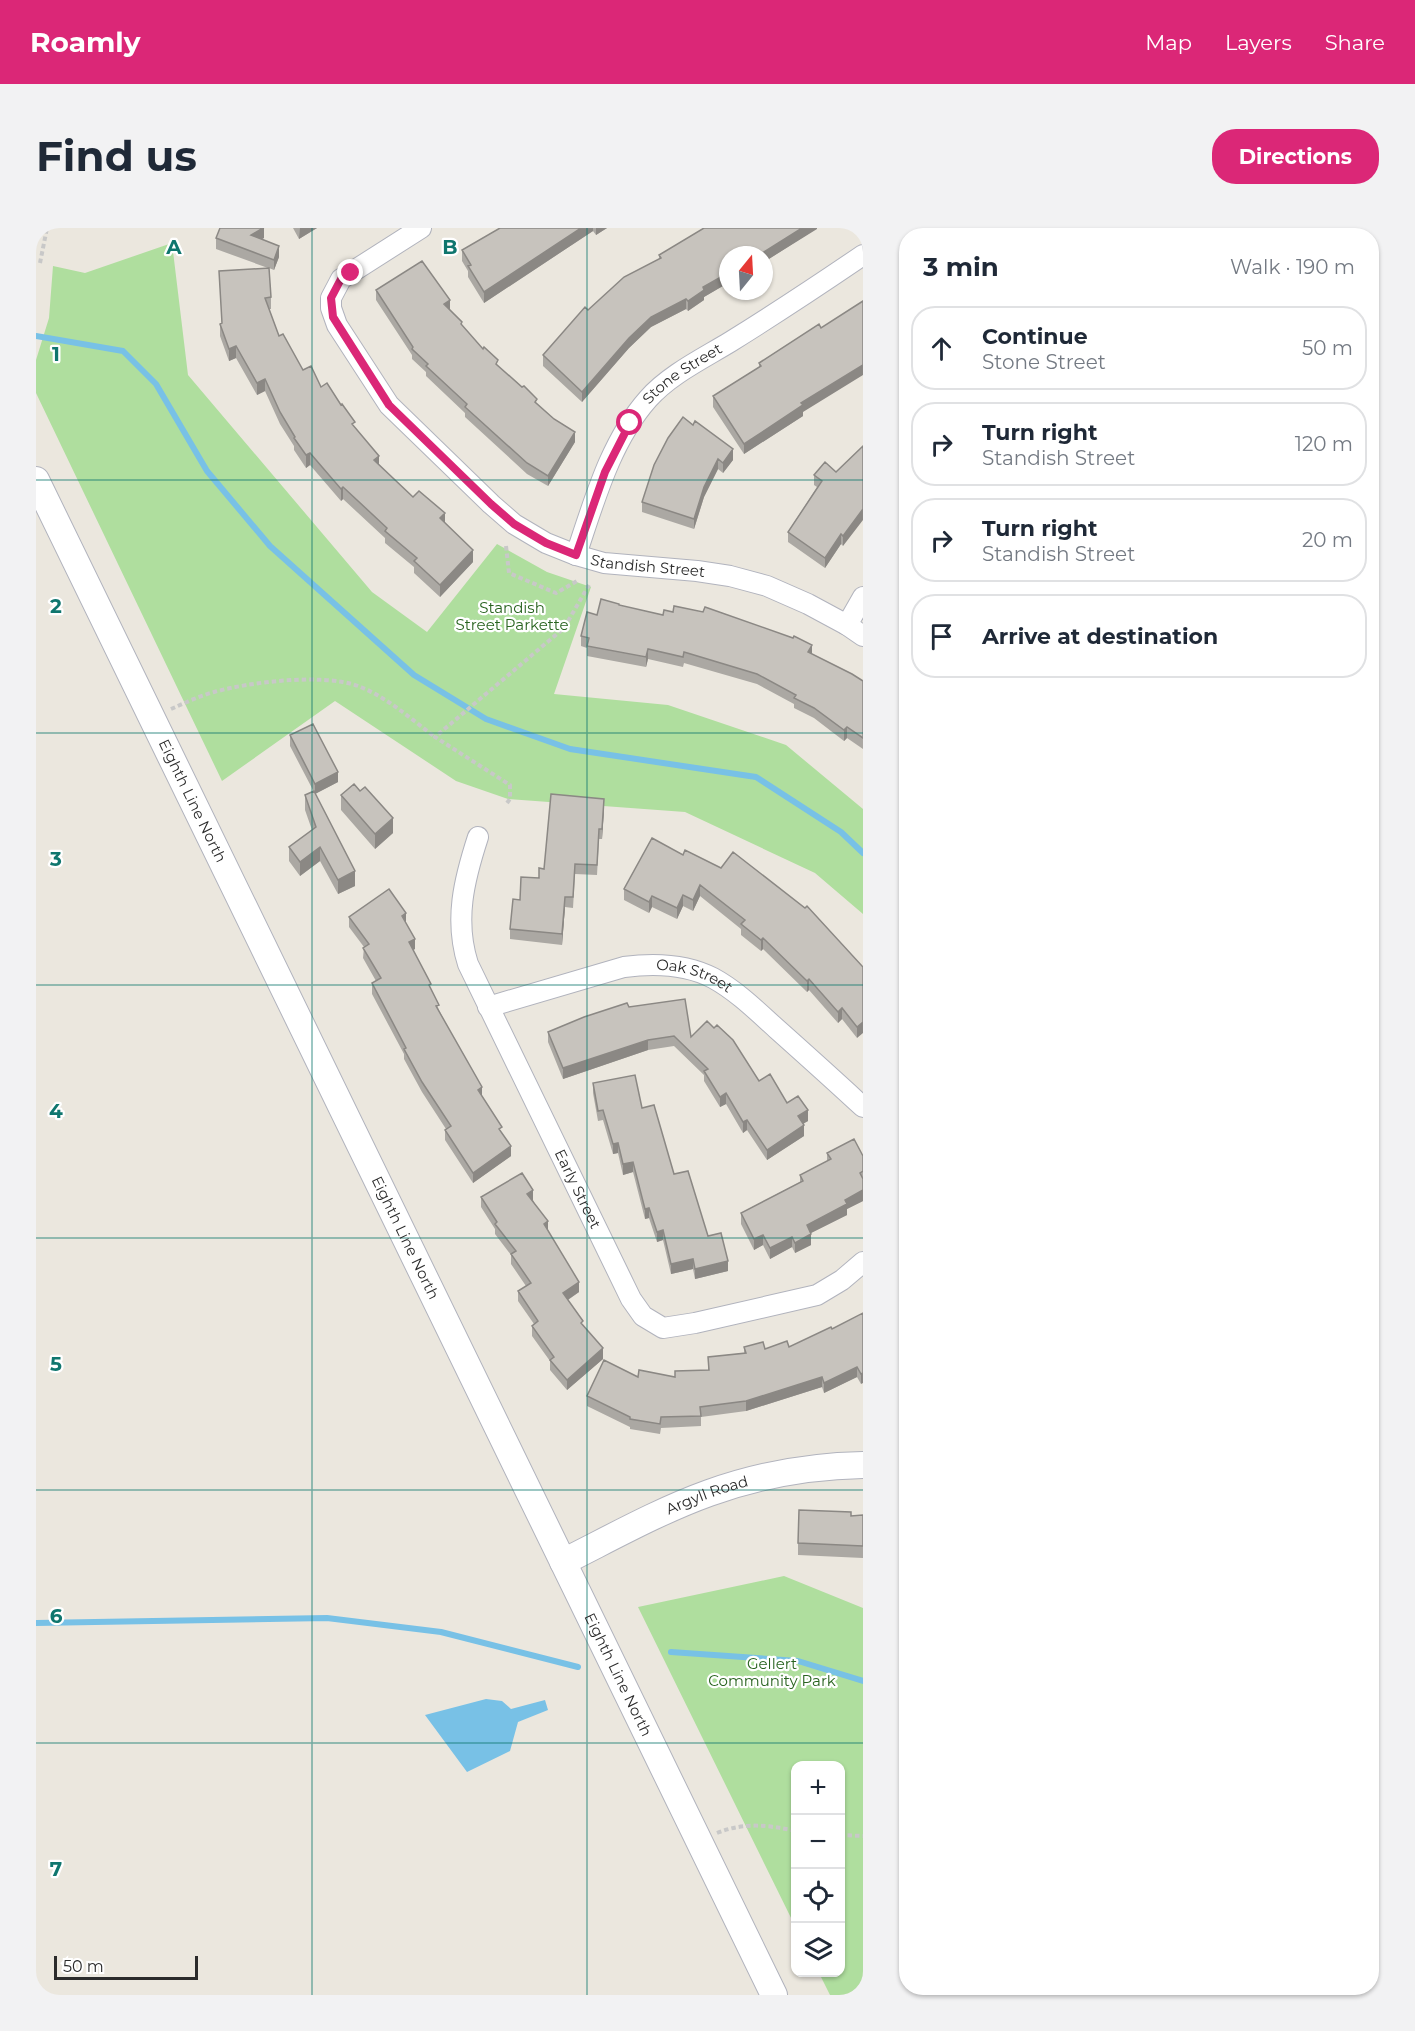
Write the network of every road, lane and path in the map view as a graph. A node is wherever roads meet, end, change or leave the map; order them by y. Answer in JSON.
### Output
{"nodes":[{"id":1,"x":47,"y":228,"type":"edge"},
{"id":2,"x":421,"y":228,"type":"edge"},
{"id":3,"x":863,"y":255,"type":"edge"},
{"id":4,"x":40,"y":263,"type":"dead end"},
{"id":5,"x":36,"y":480,"type":"edge"},
{"id":6,"x":506,"y":546,"type":"dead end"},
{"id":7,"x":576,"y":555,"type":"junction"},
{"id":8,"x":577,"y":581,"type":"dead end"},
{"id":9,"x":589,"y":585,"type":"dead end"},
{"id":10,"x":863,"y":597,"type":"edge"},
{"id":11,"x":847,"y":625,"type":"junction"},
{"id":12,"x":863,"y":636,"type":"edge"},
{"id":13,"x":168,"y":711,"type":"dead end"},
{"id":14,"x":435,"y":736,"type":"junction"},
{"id":15,"x":507,"y":803,"type":"dead end"},
{"id":16,"x":478,"y":837,"type":"dead end"},
{"id":17,"x":488,"y":1007,"type":"junction"},
{"id":18,"x":863,"y":1107,"type":"edge"},
{"id":19,"x":863,"y":1262,"type":"edge"},
{"id":20,"x":863,"y":1465,"type":"edge"},
{"id":21,"x":563,"y":1562,"type":"junction"},
{"id":22,"x":791,"y":1830,"type":"edge"},
{"id":23,"x":716,"y":1834,"type":"dead end"},
{"id":24,"x":845,"y":1835,"type":"edge"},
{"id":25,"x":863,"y":1836,"type":"edge"},
{"id":26,"x":774,"y":1995,"type":"edge"}],
"edges":[{"from":1,"to":4,"type":"path"},
{"from":2,"to":7,"type":"street","name":"Standish Street"},
{"from":3,"to":7,"type":"street","name":"Stone Street"},
{"from":5,"to":21,"type":"street","name":"Eighth Line North"},
{"from":6,"to":8,"type":"path"},
{"from":7,"to":11,"type":"street","name":"Standish Street"},
{"from":9,"to":14,"type":"path"},
{"from":10,"to":11,"type":"street"},
{"from":11,"to":12,"type":"street","name":"Standish Street"},
{"from":13,"to":14,"type":"path"},
{"from":14,"to":15,"type":"path"},
{"from":16,"to":17,"type":"street","name":"Early Street"},
{"from":17,"to":18,"type":"street","name":"Oak Street"},
{"from":17,"to":19,"type":"street","name":"Early Street"},
{"from":20,"to":21,"type":"street","name":"Argyll Road"},
{"from":21,"to":26,"type":"street","name":"Eighth Line North"},
{"from":22,"to":23,"type":"path"},
{"from":24,"to":25,"type":"path"}]}
